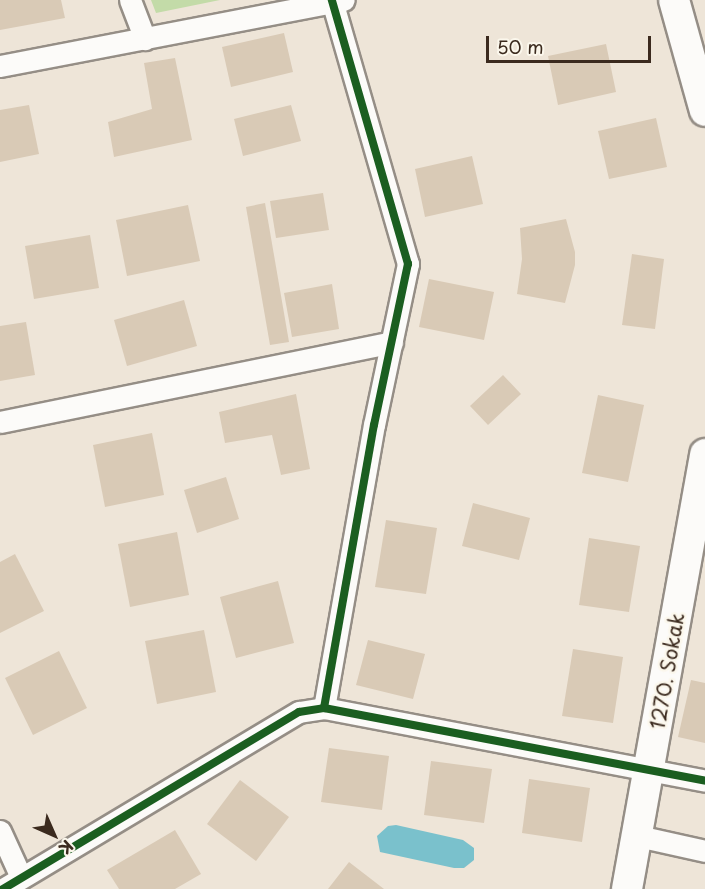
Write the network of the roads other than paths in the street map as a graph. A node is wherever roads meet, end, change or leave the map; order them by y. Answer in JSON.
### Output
{"nodes":[{"id":1,"x":130,"y":0,"type":"edge"},
{"id":2,"x":674,"y":0,"type":"edge"},
{"id":3,"x":336,"y":1,"type":"edge"},
{"id":4,"x":145,"y":39,"type":"junction"},
{"id":5,"x":0,"y":66,"type":"edge"},
{"id":6,"x":705,"y":111,"type":"edge"},
{"id":7,"x":392,"y":342,"type":"junction"},
{"id":8,"x":0,"y":422,"type":"edge"},
{"id":9,"x":705,"y":454,"type":"edge"},
{"id":10,"x":324,"y":708,"type":"junction"},
{"id":11,"x":649,"y":772,"type":"junction"},
{"id":12,"x":705,"y":781,"type":"edge"},
{"id":13,"x":0,"y":831,"type":"edge"},
{"id":14,"x":638,"y":836,"type":"junction"},
{"id":15,"x":705,"y":851,"type":"edge"},
{"id":16,"x":21,"y":877,"type":"junction"},
{"id":17,"x":3,"y":889,"type":"edge"},
{"id":18,"x":627,"y":889,"type":"edge"}],
"edges":[{"from":1,"to":4,"type":"street"},
{"from":2,"to":6,"type":"street"},
{"from":3,"to":4,"type":"street"},
{"from":3,"to":7,"type":"street"},
{"from":4,"to":5,"type":"street"},
{"from":7,"to":8,"type":"street"},
{"from":7,"to":10,"type":"street"},
{"from":9,"to":11,"type":"street","name":"1270. Sokak"},
{"from":10,"to":11,"type":"street"},
{"from":10,"to":16,"type":"street"},
{"from":11,"to":12,"type":"street"},
{"from":11,"to":14,"type":"street","name":"1270. Sokak"},
{"from":13,"to":16,"type":"street"},
{"from":14,"to":15,"type":"street"},
{"from":14,"to":18,"type":"street","name":"1270. Sokak"},
{"from":16,"to":17,"type":"street"}]}
